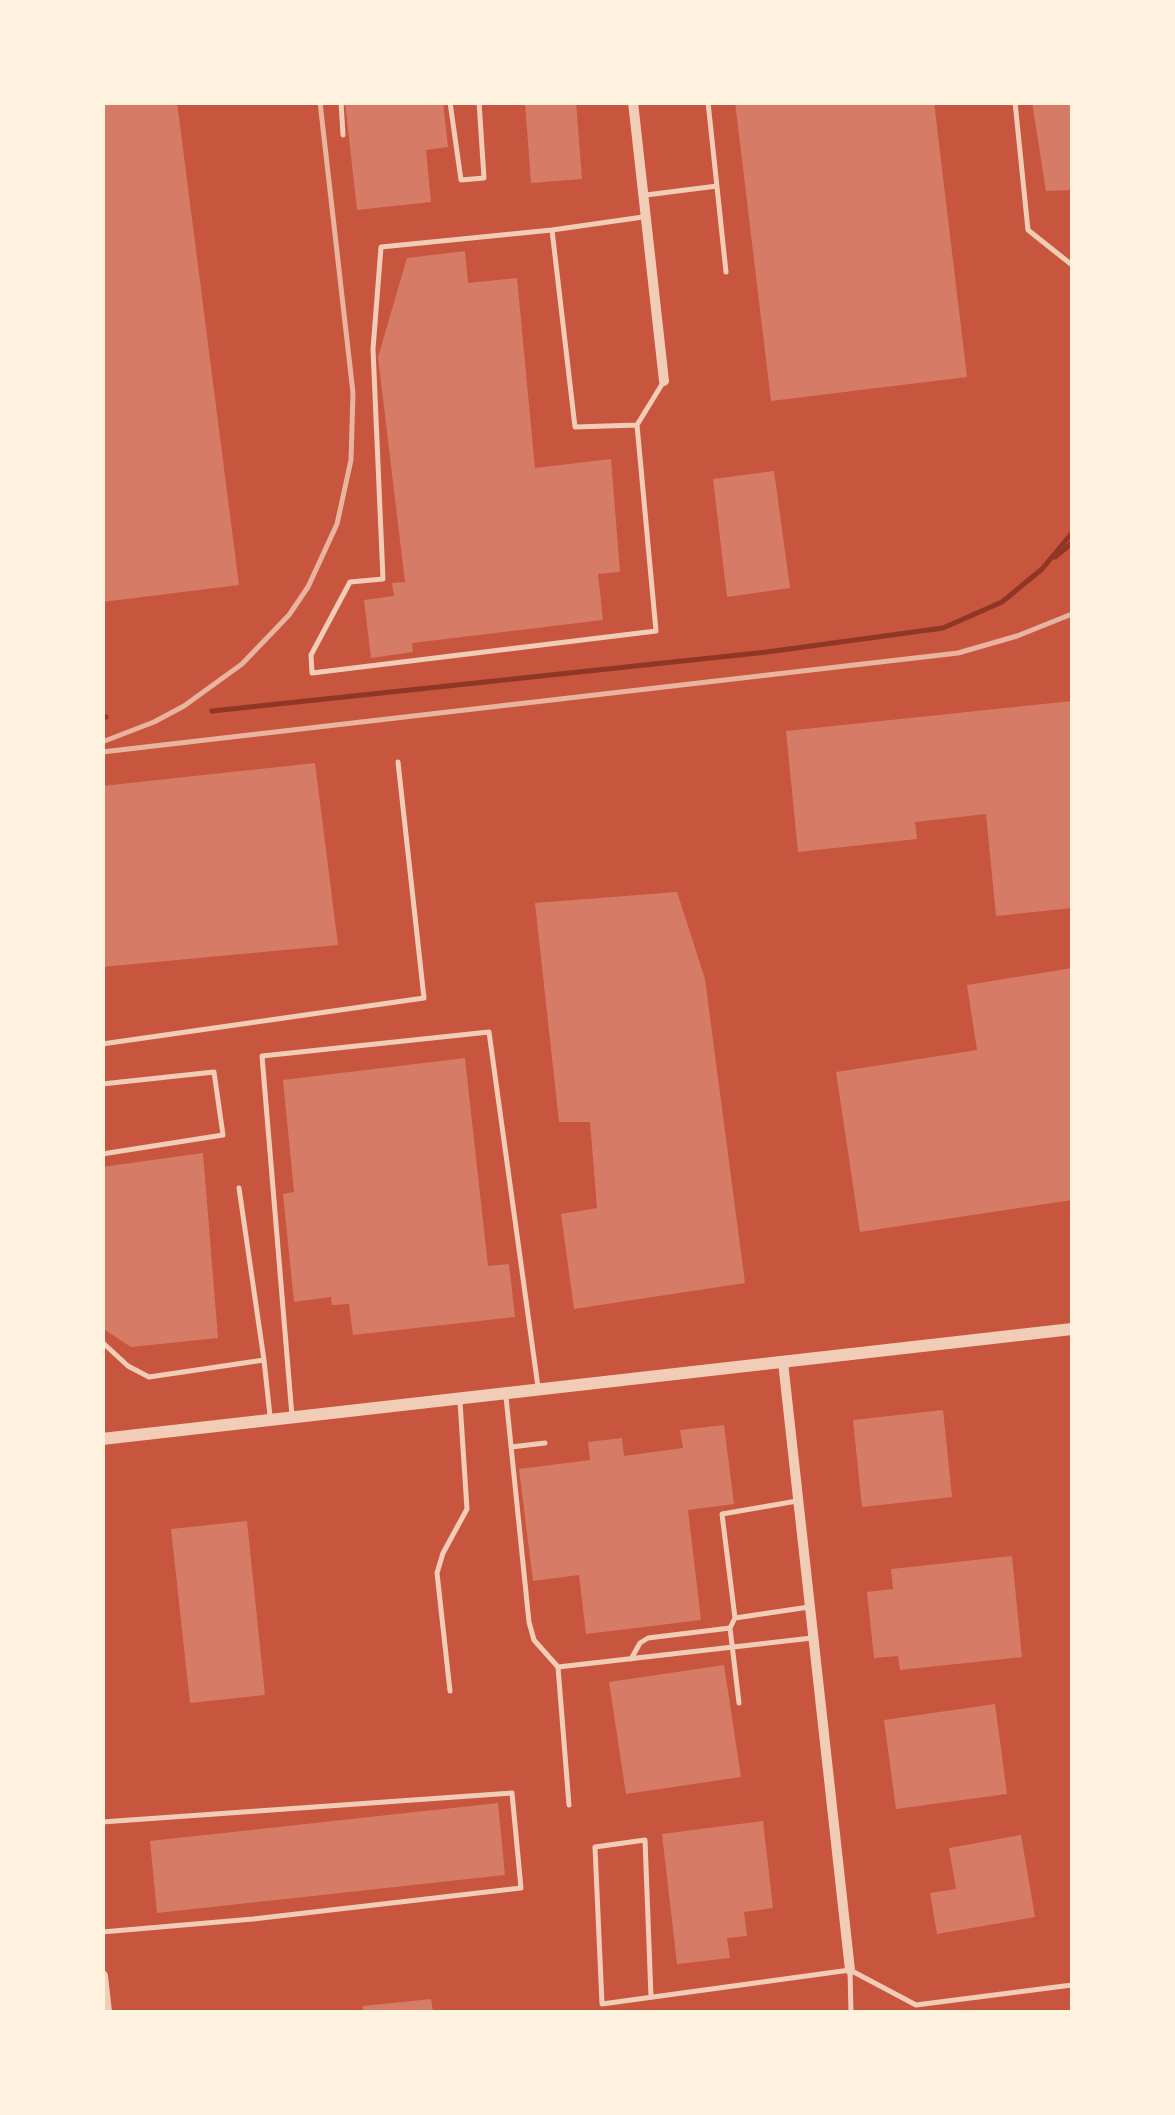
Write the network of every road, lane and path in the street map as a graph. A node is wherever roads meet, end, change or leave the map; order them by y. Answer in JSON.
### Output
{"nodes":[{"id":1,"x":340,"y":102,"type":"edge"},
{"id":2,"x":450,"y":102,"type":"edge"},
{"id":3,"x":479,"y":102,"type":"edge"},
{"id":4,"x":633,"y":102,"type":"edge"},
{"id":5,"x":708,"y":102,"type":"edge"},
{"id":6,"x":1015,"y":102,"type":"edge"},
{"id":7,"x":343,"y":135,"type":"dead end"},
{"id":8,"x":717,"y":186,"type":"junction"},
{"id":9,"x":643,"y":195,"type":"junction"},
{"id":10,"x":646,"y":216,"type":"junction"},
{"id":11,"x":552,"y":230,"type":"junction"},
{"id":12,"x":1072,"y":265,"type":"edge"},
{"id":13,"x":726,"y":272,"type":"dead end"},
{"id":14,"x":664,"y":381,"type":"joint"},
{"id":15,"x":636,"y":425,"type":"junction"},
{"id":16,"x":398,"y":762,"type":"dead end"},
{"id":17,"x":102,"y":1044,"type":"edge"},
{"id":18,"x":102,"y":1084,"type":"edge"},
{"id":19,"x":102,"y":1154,"type":"edge"},
{"id":20,"x":240,"y":1188,"type":"dead end"},
{"id":21,"x":1072,"y":1330,"type":"edge"},
{"id":22,"x":102,"y":1342,"type":"edge"},
{"id":23,"x":264,"y":1360,"type":"junction"},
{"id":24,"x":783,"y":1362,"type":"junction"},
{"id":25,"x":538,"y":1390,"type":"junction"},
{"id":26,"x":506,"y":1394,"type":"junction"},
{"id":27,"x":460,"y":1399,"type":"junction"},
{"id":28,"x":292,"y":1418,"type":"junction"},
{"id":29,"x":270,"y":1420,"type":"junction"},
{"id":30,"x":102,"y":1439,"type":"edge"},
{"id":31,"x":545,"y":1443,"type":"dead end"},
{"id":32,"x":511,"y":1447,"type":"junction"},
{"id":33,"x":797,"y":1501,"type":"junction"},
{"id":34,"x":809,"y":1607,"type":"junction"},
{"id":35,"x":735,"y":1618,"type":"junction"},
{"id":36,"x":730,"y":1628,"type":"junction"},
{"id":37,"x":812,"y":1638,"type":"junction"},
{"id":38,"x":732,"y":1647,"type":"junction"},
{"id":39,"x":631,"y":1659,"type":"junction"},
{"id":40,"x":558,"y":1667,"type":"junction"},
{"id":41,"x":450,"y":1691,"type":"dead end"},
{"id":42,"x":739,"y":1703,"type":"dead end"},
{"id":43,"x":569,"y":1805,"type":"dead end"},
{"id":44,"x":102,"y":1822,"type":"edge"},
{"id":45,"x":102,"y":1932,"type":"edge"},
{"id":46,"x":850,"y":1970,"type":"junction"},
{"id":47,"x":102,"y":1976,"type":"edge"},
{"id":48,"x":1072,"y":1985,"type":"edge"},
{"id":49,"x":651,"y":1997,"type":"junction"},
{"id":50,"x":912,"y":2003,"type":"junction"},
{"id":51,"x":106,"y":2012,"type":"edge"},
{"id":52,"x":851,"y":2012,"type":"edge"},
{"id":53,"x":912,"y":2012,"type":"edge"}],
"edges":[{"from":1,"to":7,"type":"lane"},
{"from":2,"to":3,"type":"lane"},
{"from":4,"to":9,"type":"street"},
{"from":5,"to":8,"type":"lane"},
{"from":6,"to":12,"type":"lane"},
{"from":8,"to":9,"type":"lane"},
{"from":8,"to":13,"type":"lane"},
{"from":9,"to":10,"type":"street"},
{"from":10,"to":11,"type":"lane"},
{"from":10,"to":14,"type":"street"},
{"from":11,"to":15,"type":"lane"},
{"from":11,"to":15,"type":"lane"},
{"from":14,"to":15,"type":"lane"},
{"from":16,"to":17,"type":"lane"},
{"from":18,"to":19,"type":"lane"},
{"from":20,"to":23,"type":"lane"},
{"from":21,"to":24,"type":"street"},
{"from":22,"to":23,"type":"lane"},
{"from":23,"to":29,"type":"lane"},
{"from":24,"to":25,"type":"street"},
{"from":24,"to":33,"type":"street"},
{"from":25,"to":26,"type":"street"},
{"from":25,"to":28,"type":"lane"},
{"from":26,"to":27,"type":"street"},
{"from":26,"to":32,"type":"lane"},
{"from":27,"to":28,"type":"street"},
{"from":27,"to":41,"type":"lane"},
{"from":28,"to":29,"type":"street"},
{"from":29,"to":30,"type":"street"},
{"from":31,"to":32,"type":"lane"},
{"from":32,"to":40,"type":"lane"},
{"from":33,"to":34,"type":"street"},
{"from":33,"to":35,"type":"lane"},
{"from":34,"to":35,"type":"lane"},
{"from":34,"to":37,"type":"street"},
{"from":35,"to":36,"type":"lane"},
{"from":36,"to":38,"type":"lane"},
{"from":36,"to":39,"type":"lane"},
{"from":37,"to":38,"type":"lane"},
{"from":37,"to":46,"type":"street"},
{"from":38,"to":39,"type":"lane"},
{"from":38,"to":42,"type":"lane"},
{"from":39,"to":40,"type":"lane"},
{"from":40,"to":43,"type":"lane"},
{"from":44,"to":45,"type":"lane"},
{"from":46,"to":49,"type":"lane"},
{"from":46,"to":50,"type":"lane"},
{"from":46,"to":52,"type":"lane"},
{"from":47,"to":51,"type":"street"},
{"from":48,"to":50,"type":"lane"},
{"from":49,"to":49,"type":"lane"},
{"from":50,"to":53,"type":"lane"}]}
